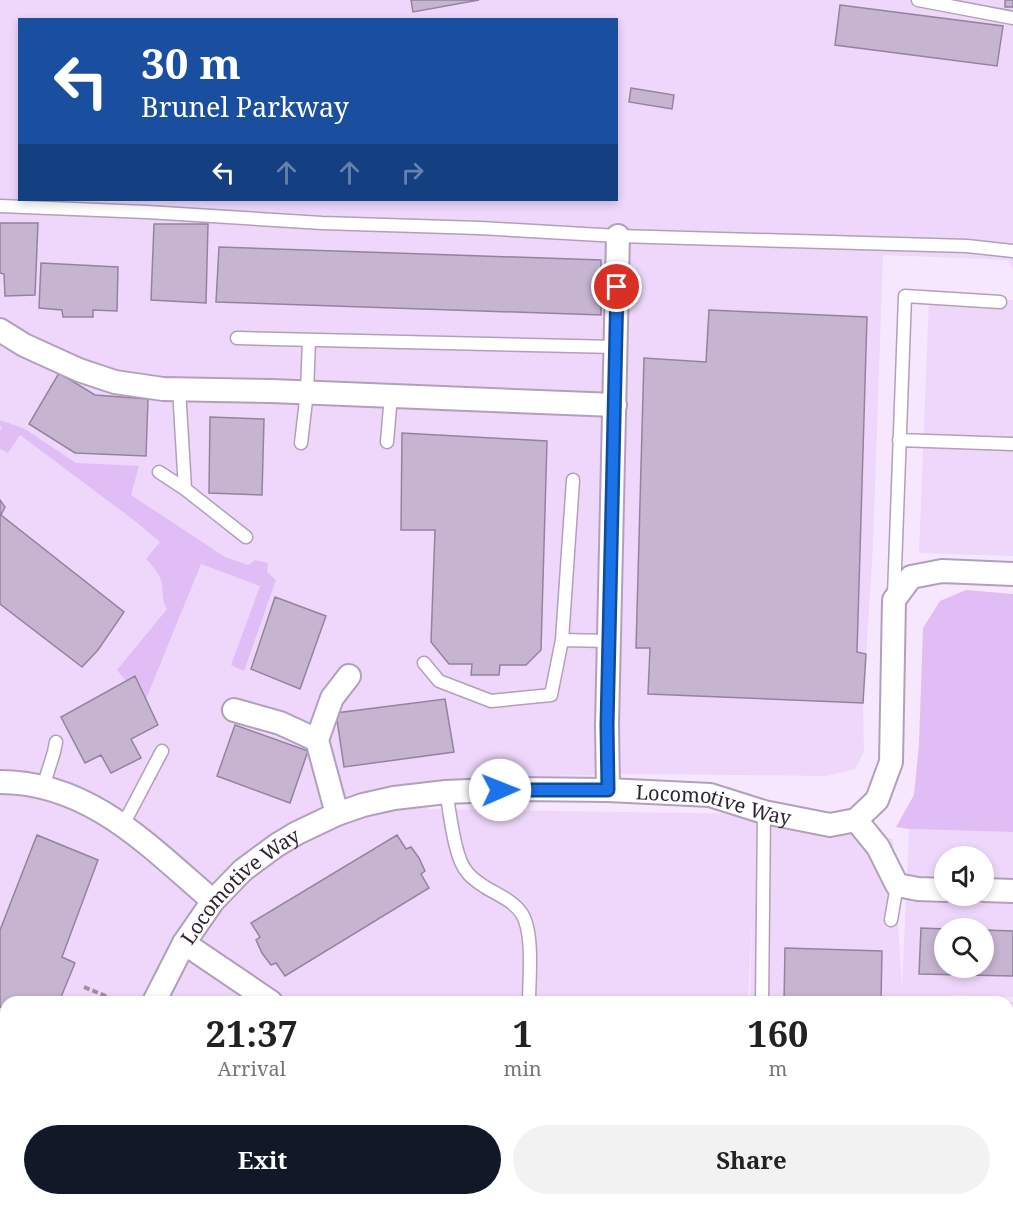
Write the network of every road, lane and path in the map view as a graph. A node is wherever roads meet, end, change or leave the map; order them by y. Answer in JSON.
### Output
{"nodes":[{"id":1,"x":918,"y":0,"type":"edge"},
{"id":2,"x":1013,"y":18,"type":"edge"},
{"id":3,"x":0,"y":206,"type":"edge"},
{"id":4,"x":618,"y":236,"type":"junction"},
{"id":5,"x":1013,"y":250,"type":"edge"},
{"id":6,"x":1000,"y":302,"type":"dead end"},
{"id":7,"x":0,"y":330,"type":"edge"},
{"id":8,"x":237,"y":339,"type":"dead end"},
{"id":9,"x":309,"y":340,"type":"junction"},
{"id":10,"x":616,"y":347,"type":"junction"},
{"id":11,"x":179,"y":389,"type":"junction"},
{"id":12,"x":307,"y":392,"type":"junction"},
{"id":13,"x":391,"y":395,"type":"junction"},
{"id":14,"x":615,"y":405,"type":"junction"},
{"id":15,"x":900,"y":440,"type":"junction"},
{"id":16,"x":387,"y":442,"type":"dead end"},
{"id":17,"x":301,"y":443,"type":"dead end"},
{"id":18,"x":1013,"y":444,"type":"edge"},
{"id":19,"x":159,"y":472,"type":"dead end"},
{"id":20,"x":573,"y":480,"type":"dead end"},
{"id":21,"x":185,"y":489,"type":"junction"},
{"id":22,"x":246,"y":537,"type":"dead end"},
{"id":23,"x":1013,"y":574,"type":"edge"},
{"id":24,"x":894,"y":600,"type":"junction"},
{"id":25,"x":562,"y":640,"type":"junction"},
{"id":26,"x":609,"y":641,"type":"junction"},
{"id":27,"x":424,"y":663,"type":"dead end"},
{"id":28,"x":349,"y":676,"type":"dead end"},
{"id":29,"x":234,"y":710,"type":"dead end"},
{"id":30,"x":317,"y":740,"type":"junction"},
{"id":31,"x":56,"y":742,"type":"dead end"},
{"id":32,"x":162,"y":751,"type":"dead end"},
{"id":33,"x":0,"y":782,"type":"edge"},
{"id":34,"x":43,"y":787,"type":"junction"},
{"id":35,"x":608,"y":790,"type":"junction"},
{"id":36,"x":446,"y":792,"type":"junction"},
{"id":37,"x":764,"y":812,"type":"junction"},
{"id":38,"x":337,"y":814,"type":"junction"},
{"id":39,"x":856,"y":820,"type":"junction"},
{"id":40,"x":123,"y":825,"type":"junction"},
{"id":41,"x":897,"y":885,"type":"junction"},
{"id":42,"x":934,"y":890,"type":"edge"},
{"id":43,"x":994,"y":891,"type":"edge"},
{"id":44,"x":1013,"y":891,"type":"edge"},
{"id":45,"x":213,"y":901,"type":"junction"},
{"id":46,"x":891,"y":920,"type":"dead end"},
{"id":47,"x":184,"y":943,"type":"junction"},
{"id":48,"x":84,"y":987,"type":"dead end"},
{"id":49,"x":106,"y":996,"type":"edge"},
{"id":50,"x":157,"y":996,"type":"edge"},
{"id":51,"x":262,"y":996,"type":"edge"},
{"id":52,"x":529,"y":996,"type":"edge"},
{"id":53,"x":762,"y":996,"type":"edge"}],
"edges":[{"from":1,"to":2,"type":"lane"},
{"from":3,"to":4,"type":"lane"},
{"from":4,"to":5,"type":"lane"},
{"from":4,"to":10,"type":"street"},
{"from":6,"to":15,"type":"lane"},
{"from":7,"to":11,"type":"street"},
{"from":8,"to":9,"type":"lane"},
{"from":9,"to":10,"type":"lane"},
{"from":9,"to":12,"type":"lane"},
{"from":10,"to":14,"type":"street"},
{"from":11,"to":12,"type":"street"},
{"from":11,"to":21,"type":"lane"},
{"from":12,"to":13,"type":"street"},
{"from":12,"to":17,"type":"lane"},
{"from":13,"to":14,"type":"street"},
{"from":13,"to":16,"type":"lane"},
{"from":14,"to":26,"type":"street"},
{"from":15,"to":18,"type":"lane"},
{"from":15,"to":24,"type":"lane"},
{"from":19,"to":21,"type":"lane"},
{"from":20,"to":25,"type":"lane"},
{"from":21,"to":22,"type":"lane"},
{"from":23,"to":24,"type":"street"},
{"from":24,"to":39,"type":"street"},
{"from":25,"to":26,"type":"lane"},
{"from":25,"to":27,"type":"lane"},
{"from":26,"to":35,"type":"street"},
{"from":28,"to":30,"type":"street"},
{"from":29,"to":30,"type":"street"},
{"from":30,"to":38,"type":"street"},
{"from":31,"to":34,"type":"lane"},
{"from":32,"to":40,"type":"lane"},
{"from":33,"to":34,"type":"street"},
{"from":34,"to":40,"type":"street"},
{"from":35,"to":36,"type":"street","name":"Locomotive Way"},
{"from":35,"to":37,"type":"street","name":"Locomotive Way"},
{"from":36,"to":38,"type":"street","name":"Locomotive Way"},
{"from":36,"to":52,"type":"lane"},
{"from":37,"to":39,"type":"street","name":"Locomotive Way"},
{"from":37,"to":53,"type":"lane"},
{"from":38,"to":45,"type":"street","name":"Locomotive Way"},
{"from":39,"to":41,"type":"street"},
{"from":40,"to":45,"type":"street"},
{"from":41,"to":42,"type":"street"},
{"from":41,"to":46,"type":"lane"},
{"from":43,"to":44,"type":"street"},
{"from":45,"to":47,"type":"street","name":"Locomotive Way"},
{"from":47,"to":50,"type":"street","name":"Locomotive Way"},
{"from":47,"to":51,"type":"street"},
{"from":48,"to":49,"type":"path"}]}
